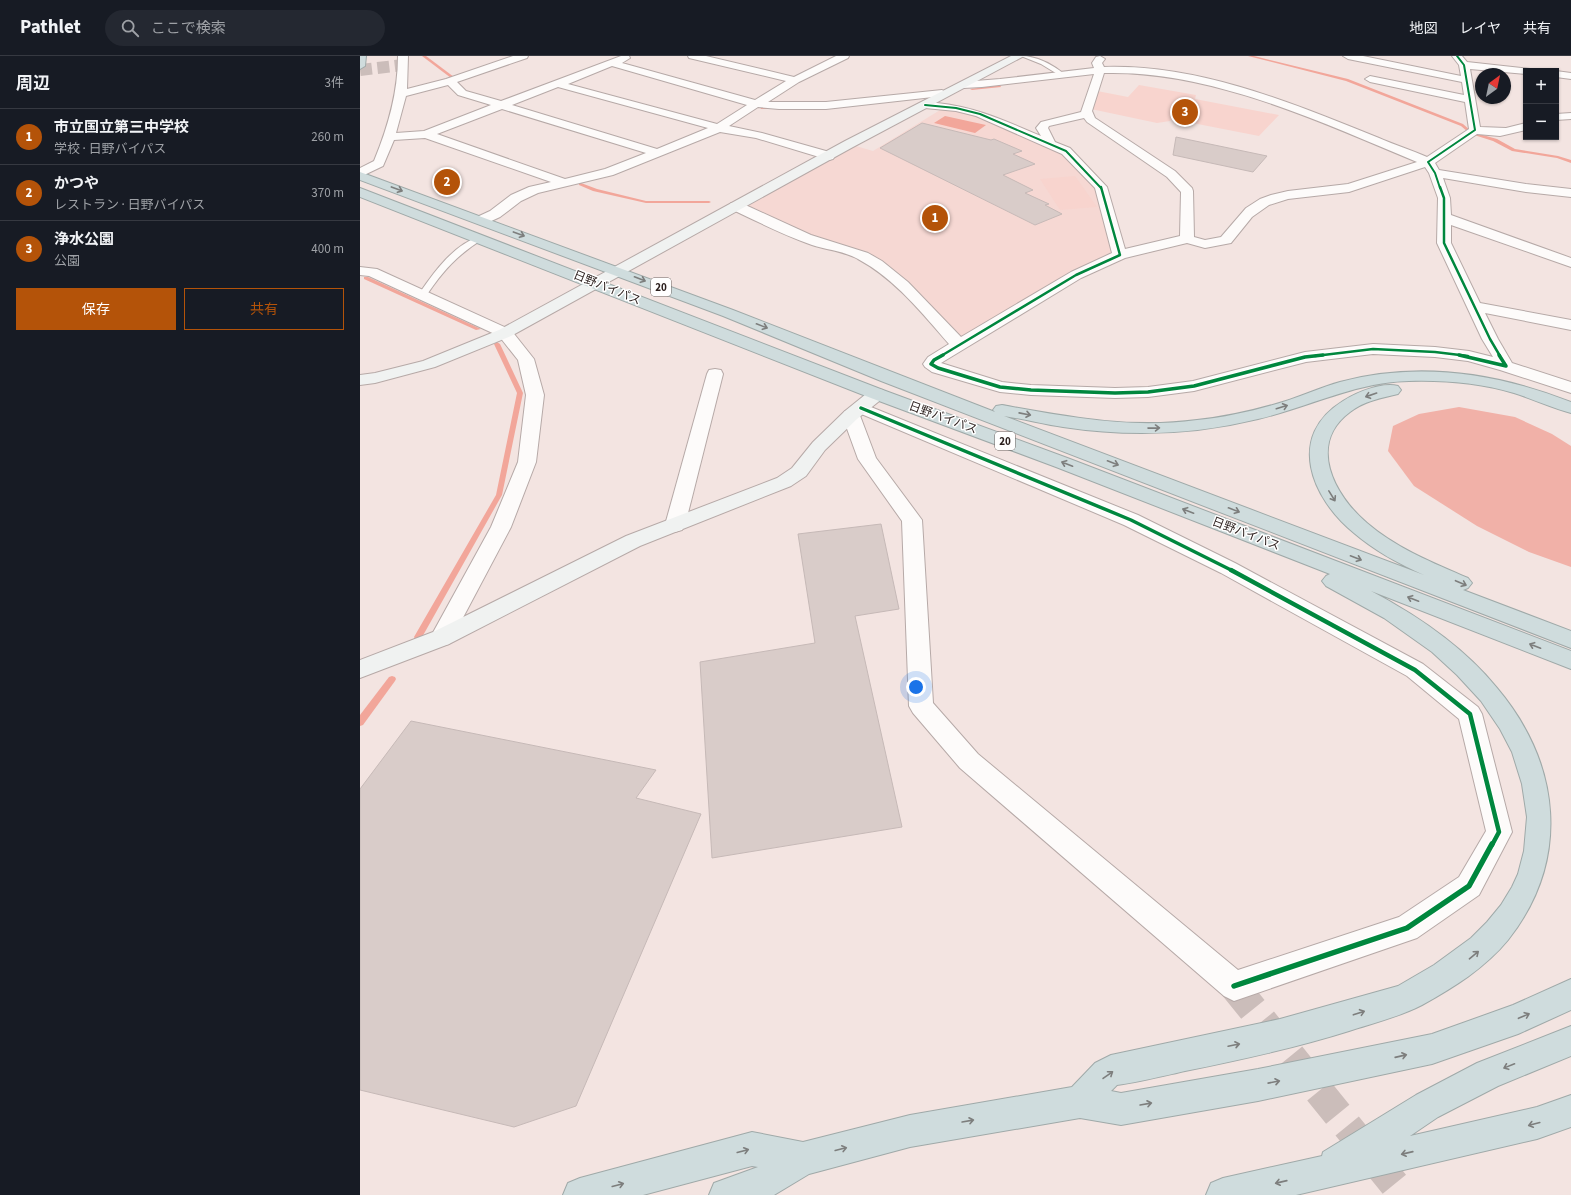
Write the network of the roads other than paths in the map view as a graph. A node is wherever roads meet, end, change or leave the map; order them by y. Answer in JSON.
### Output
{"nodes":[{"id":1,"x":361,"y":56,"type":"edge"},
{"id":2,"x":403,"y":56,"type":"edge"},
{"id":3,"x":523,"y":56,"type":"edge"},
{"id":4,"x":630,"y":56,"type":"edge"},
{"id":5,"x":693,"y":56,"type":"edge"},
{"id":6,"x":844,"y":56,"type":"edge"},
{"id":7,"x":1019,"y":56,"type":"edge"},
{"id":8,"x":1023,"y":56,"type":"edge"},
{"id":9,"x":1102,"y":56,"type":"edge"},
{"id":10,"x":1348,"y":56,"type":"edge"},
{"id":11,"x":1457,"y":56,"type":"edge"},
{"id":12,"x":818,"y":59,"type":"dead end"},
{"id":13,"x":830,"y":62,"type":"junction"},
{"id":14,"x":611,"y":63,"type":"junction"},
{"id":15,"x":1464,"y":65,"type":"junction"},
{"id":16,"x":360,"y":66,"type":"edge"},
{"id":17,"x":1524,"y":68,"type":"edge"},
{"id":18,"x":1100,"y":71,"type":"junction"},
{"id":19,"x":1061,"y":74,"type":"junction"},
{"id":20,"x":1559,"y":74,"type":"edge"},
{"id":21,"x":1571,"y":76,"type":"edge"},
{"id":22,"x":1370,"y":79,"type":"dead end"},
{"id":23,"x":795,"y":80,"type":"junction"},
{"id":24,"x":1467,"y":80,"type":"junction"},
{"id":25,"x":450,"y":81,"type":"junction"},
{"id":26,"x":557,"y":84,"type":"junction"},
{"id":27,"x":963,"y":85,"type":"junction"},
{"id":28,"x":949,"y":92,"type":"junction"},
{"id":29,"x":400,"y":94,"type":"junction"},
{"id":30,"x":1470,"y":100,"type":"junction"},
{"id":31,"x":756,"y":104,"type":"junction"},
{"id":32,"x":501,"y":105,"type":"junction"},
{"id":33,"x":925,"y":105,"type":"junction"},
{"id":34,"x":1087,"y":114,"type":"junction"},
{"id":35,"x":1571,"y":116,"type":"edge"},
{"id":36,"x":1559,"y":117,"type":"edge"},
{"id":37,"x":1523,"y":127,"type":"edge"},
{"id":38,"x":719,"y":128,"type":"junction"},
{"id":39,"x":1475,"y":130,"type":"junction"},
{"id":40,"x":426,"y":134,"type":"junction"},
{"id":41,"x":391,"y":137,"type":"junction"},
{"id":42,"x":1049,"y":144,"type":"junction"},
{"id":43,"x":659,"y":153,"type":"junction"},
{"id":44,"x":829,"y":156,"type":"junction"},
{"id":45,"x":1431,"y":168,"type":"junction"},
{"id":46,"x":360,"y":173,"type":"edge"},
{"id":47,"x":360,"y":176,"type":"edge"},
{"id":48,"x":565,"y":183,"type":"junction"},
{"id":49,"x":360,"y":192,"type":"edge"},
{"id":50,"x":1571,"y":193,"type":"edge"},
{"id":51,"x":736,"y":206,"type":"junction"},
{"id":52,"x":1445,"y":218,"type":"junction"},
{"id":53,"x":482,"y":220,"type":"junction"},
{"id":54,"x":481,"y":238,"type":"junction"},
{"id":55,"x":1187,"y":239,"type":"junction"},
{"id":56,"x":1120,"y":255,"type":"junction"},
{"id":57,"x":1571,"y":263,"type":"edge"},
{"id":58,"x":360,"y":271,"type":"edge"},
{"id":59,"x":617,"y":271,"type":"junction"},
{"id":60,"x":594,"y":283,"type":"junction"},
{"id":61,"x":423,"y":294,"type":"junction"},
{"id":62,"x":1476,"y":307,"type":"junction"},
{"id":63,"x":1571,"y":325,"type":"edge"},
{"id":64,"x":505,"y":333,"type":"junction"},
{"id":65,"x":959,"y":345,"type":"junction"},
{"id":66,"x":1506,"y":366,"type":"junction"},
{"id":67,"x":715,"y":374,"type":"dead end"},
{"id":68,"x":1530,"y":374,"type":"junction"},
{"id":69,"x":360,"y":380,"type":"edge"},
{"id":70,"x":1571,"y":380,"type":"edge"},
{"id":71,"x":1571,"y":388,"type":"edge"},
{"id":72,"x":959,"y":404,"type":"junction"},
{"id":73,"x":863,"y":406,"type":"junction"},
{"id":74,"x":1571,"y":408,"type":"edge"},
{"id":75,"x":1571,"y":421,"type":"edge"},
{"id":76,"x":676,"y":525,"type":"junction"},
{"id":77,"x":1294,"y":552,"type":"junction"},
{"id":78,"x":1518,"y":620,"type":"junction"},
{"id":79,"x":440,"y":638,"type":"junction"},
{"id":80,"x":1571,"y":640,"type":"edge"},
{"id":81,"x":1571,"y":660,"type":"edge"},
{"id":82,"x":360,"y":669,"type":"edge"},
{"id":83,"x":1571,"y":994,"type":"edge"},
{"id":84,"x":1571,"y":1041,"type":"edge"},
{"id":85,"x":1080,"y":1102,"type":"junction"},
{"id":86,"x":1571,"y":1111,"type":"edge"},
{"id":87,"x":803,"y":1159,"type":"junction"},
{"id":88,"x":1321,"y":1173,"type":"junction"},
{"id":89,"x":580,"y":1195,"type":"edge"},
{"id":90,"x":726,"y":1195,"type":"edge"},
{"id":91,"x":1223,"y":1195,"type":"edge"}],
"edges":[{"from":1,"to":16,"type":"highway"},
{"from":2,"to":29,"type":"street"},
{"from":3,"to":25,"type":"street"},
{"from":4,"to":14,"type":"street"},
{"from":5,"to":23,"type":"street"},
{"from":6,"to":13,"type":"street"},
{"from":7,"to":27,"type":"street"},
{"from":8,"to":19,"type":"lane"},
{"from":9,"to":18,"type":"street"},
{"from":10,"to":24,"type":"street"},
{"from":11,"to":15,"type":"street"},
{"from":12,"to":13,"type":"street"},
{"from":13,"to":23,"type":"street"},
{"from":14,"to":26,"type":"street"},
{"from":14,"to":31,"type":"street"},
{"from":15,"to":17,"type":"street"},
{"from":15,"to":24,"type":"street"},
{"from":18,"to":19,"type":"street"},
{"from":18,"to":34,"type":"street"},
{"from":18,"to":45,"type":"street"},
{"from":19,"to":27,"type":"street"},
{"from":20,"to":21,"type":"street"},
{"from":22,"to":30,"type":"street"},
{"from":23,"to":31,"type":"street"},
{"from":24,"to":30,"type":"street"},
{"from":25,"to":29,"type":"street"},
{"from":25,"to":32,"type":"street"},
{"from":26,"to":32,"type":"street"},
{"from":26,"to":38,"type":"street"},
{"from":27,"to":28,"type":"street"},
{"from":28,"to":31,"type":"street"},
{"from":28,"to":33,"type":"street"},
{"from":29,"to":41,"type":"street"},
{"from":30,"to":39,"type":"street"},
{"from":31,"to":38,"type":"street"},
{"from":32,"to":40,"type":"street"},
{"from":32,"to":43,"type":"street"},
{"from":33,"to":42,"type":"street"},
{"from":33,"to":44,"type":"street"},
{"from":34,"to":42,"type":"street"},
{"from":34,"to":55,"type":"street"},
{"from":35,"to":36,"type":"street"},
{"from":37,"to":39,"type":"street"},
{"from":38,"to":43,"type":"street"},
{"from":38,"to":44,"type":"street"},
{"from":39,"to":45,"type":"street"},
{"from":40,"to":41,"type":"street"},
{"from":40,"to":48,"type":"street"},
{"from":41,"to":46,"type":"street"},
{"from":42,"to":56,"type":"street"},
{"from":43,"to":48,"type":"street"},
{"from":44,"to":51,"type":"street"},
{"from":45,"to":50,"type":"street"},
{"from":45,"to":52,"type":"street"},
{"from":45,"to":55,"type":"street"},
{"from":47,"to":53,"type":"highway","name":"日野バイパス","number":"20","one_way":true},
{"from":48,"to":53,"type":"street"},
{"from":49,"to":54,"type":"highway","name":"日野バイパス","number":"20"},
{"from":51,"to":59,"type":"street"},
{"from":51,"to":65,"type":"street"},
{"from":52,"to":57,"type":"street"},
{"from":52,"to":62,"type":"street"},
{"from":53,"to":59,"type":"highway","name":"日野バイパス","number":"20","one_way":true},
{"from":54,"to":60,"type":"highway","name":"日野バイパス","number":"20"},
{"from":54,"to":61,"type":"lane"},
{"from":55,"to":56,"type":"street"},
{"from":56,"to":65,"type":"street"},
{"from":58,"to":61,"type":"street"},
{"from":59,"to":60,"type":"street"},
{"from":59,"to":72,"type":"highway","name":"日野バイパス","number":"20","one_way":true},
{"from":60,"to":64,"type":"street"},
{"from":60,"to":73,"type":"highway","name":"日野バイパス","number":"20"},
{"from":61,"to":64,"type":"street"},
{"from":62,"to":63,"type":"street"},
{"from":62,"to":66,"type":"street"},
{"from":64,"to":69,"type":"street"},
{"from":64,"to":79,"type":"street"},
{"from":65,"to":66,"type":"street"},
{"from":66,"to":68,"type":"street"},
{"from":67,"to":76,"type":"street"},
{"from":68,"to":70,"type":"street"},
{"from":68,"to":71,"type":"street"},
{"from":72,"to":74,"type":"highway","one_way":true},
{"from":72,"to":78,"type":"highway","name":"日野バイパス","number":"20","one_way":true},
{"from":73,"to":73,"type":"street"},
{"from":73,"to":76,"type":"street"},
{"from":77,"to":73,"type":"highway","name":"日野バイパス","number":"20","one_way":true},
{"from":75,"to":78,"type":"highway","one_way":true},
{"from":76,"to":79,"type":"street"},
{"from":81,"to":77,"type":"highway","name":"日野バイパス","number":"20","one_way":true},
{"from":85,"to":77,"type":"highway","one_way":true},
{"from":78,"to":80,"type":"highway","name":"日野バイパス","number":"20"},
{"from":79,"to":82,"type":"street"},
{"from":85,"to":83,"type":"highway","one_way":true},
{"from":84,"to":88,"type":"highway","one_way":true},
{"from":87,"to":85,"type":"highway","one_way":true},
{"from":86,"to":88,"type":"highway","one_way":true},
{"from":89,"to":87,"type":"highway","one_way":true},
{"from":87,"to":90,"type":"highway"},
{"from":88,"to":91,"type":"highway","one_way":true}]}
